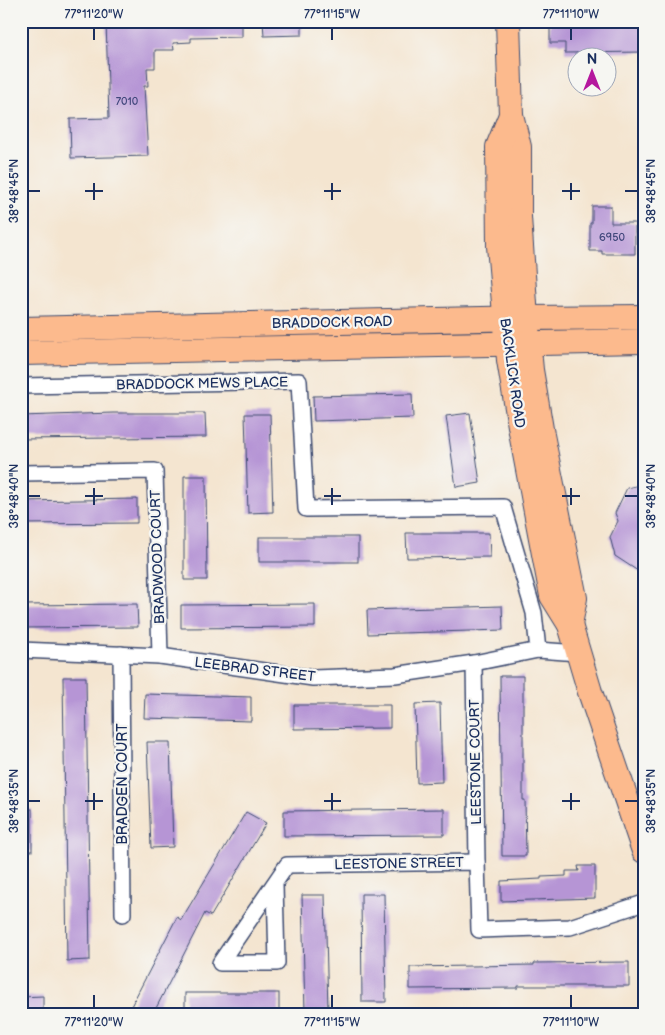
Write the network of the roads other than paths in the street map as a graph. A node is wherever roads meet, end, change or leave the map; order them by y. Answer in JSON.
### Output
{"nodes":[{"id":1,"x":508,"y":21,"type":"edge"},
{"id":2,"x":644,"y":317,"type":"edge"},
{"id":3,"x":516,"y":318,"type":"junction"},
{"id":4,"x":21,"y":329,"type":"edge"},
{"id":5,"x":644,"y":341,"type":"edge"},
{"id":6,"x":518,"y":343,"type":"junction"},
{"id":7,"x":21,"y":353,"type":"edge"},
{"id":8,"x":21,"y":386,"type":"edge"},
{"id":9,"x":21,"y":473,"type":"edge"},
{"id":10,"x":21,"y":650,"type":"edge"},
{"id":11,"x":538,"y":650,"type":"junction"},
{"id":12,"x":121,"y":654,"type":"junction"},
{"id":13,"x":578,"y":654,"type":"junction"},
{"id":14,"x":160,"y":656,"type":"junction"},
{"id":15,"x":474,"y":663,"type":"junction"},
{"id":16,"x":644,"y":851,"type":"edge"},
{"id":17,"x":476,"y":862,"type":"junction"},
{"id":18,"x":275,"y":885,"type":"junction"},
{"id":19,"x":644,"y":903,"type":"edge"},
{"id":20,"x":123,"y":914,"type":"dead end"}],
"edges":[{"from":1,"to":3,"type":"main road","name":"BACKLICK ROAD"},
{"from":2,"to":3,"type":"main road","name":"BRADDOCK ROAD"},
{"from":3,"to":4,"type":"main road","name":"BRADDOCK ROAD"},
{"from":3,"to":6,"type":"main road","name":"BACKLICK ROAD"},
{"from":5,"to":6,"type":"main road","name":"BRADDOCK ROAD"},
{"from":6,"to":7,"type":"main road","name":"BRADDOCK ROAD"},
{"from":6,"to":13,"type":"main road","name":"BACKLICK ROAD"},
{"from":8,"to":11,"type":"street","name":"BRADDOCK MEWS PLACE"},
{"from":9,"to":14,"type":"street","name":"BRADWOOD COURT"},
{"from":10,"to":12,"type":"street","name":"LEEBRAD STREET"},
{"from":11,"to":13,"type":"street","name":"LEEBRAD STREET"},
{"from":11,"to":15,"type":"street","name":"LEEBRAD STREET"},
{"from":12,"to":14,"type":"street","name":"LEEBRAD STREET"},
{"from":12,"to":20,"type":"street","name":"BRADGEN COURT"},
{"from":13,"to":16,"type":"main road","name":"BACKLICK ROAD"},
{"from":14,"to":15,"type":"street","name":"LEEBRAD STREET"},
{"from":15,"to":17,"type":"street","name":"LEESTONE COURT"},
{"from":17,"to":18,"type":"street","name":"LEESTONE STREET"},
{"from":17,"to":19,"type":"street","name":"LEESTONE STREET"},
{"from":18,"to":18,"type":"street","name":"LEESTONE STREET"}]}
